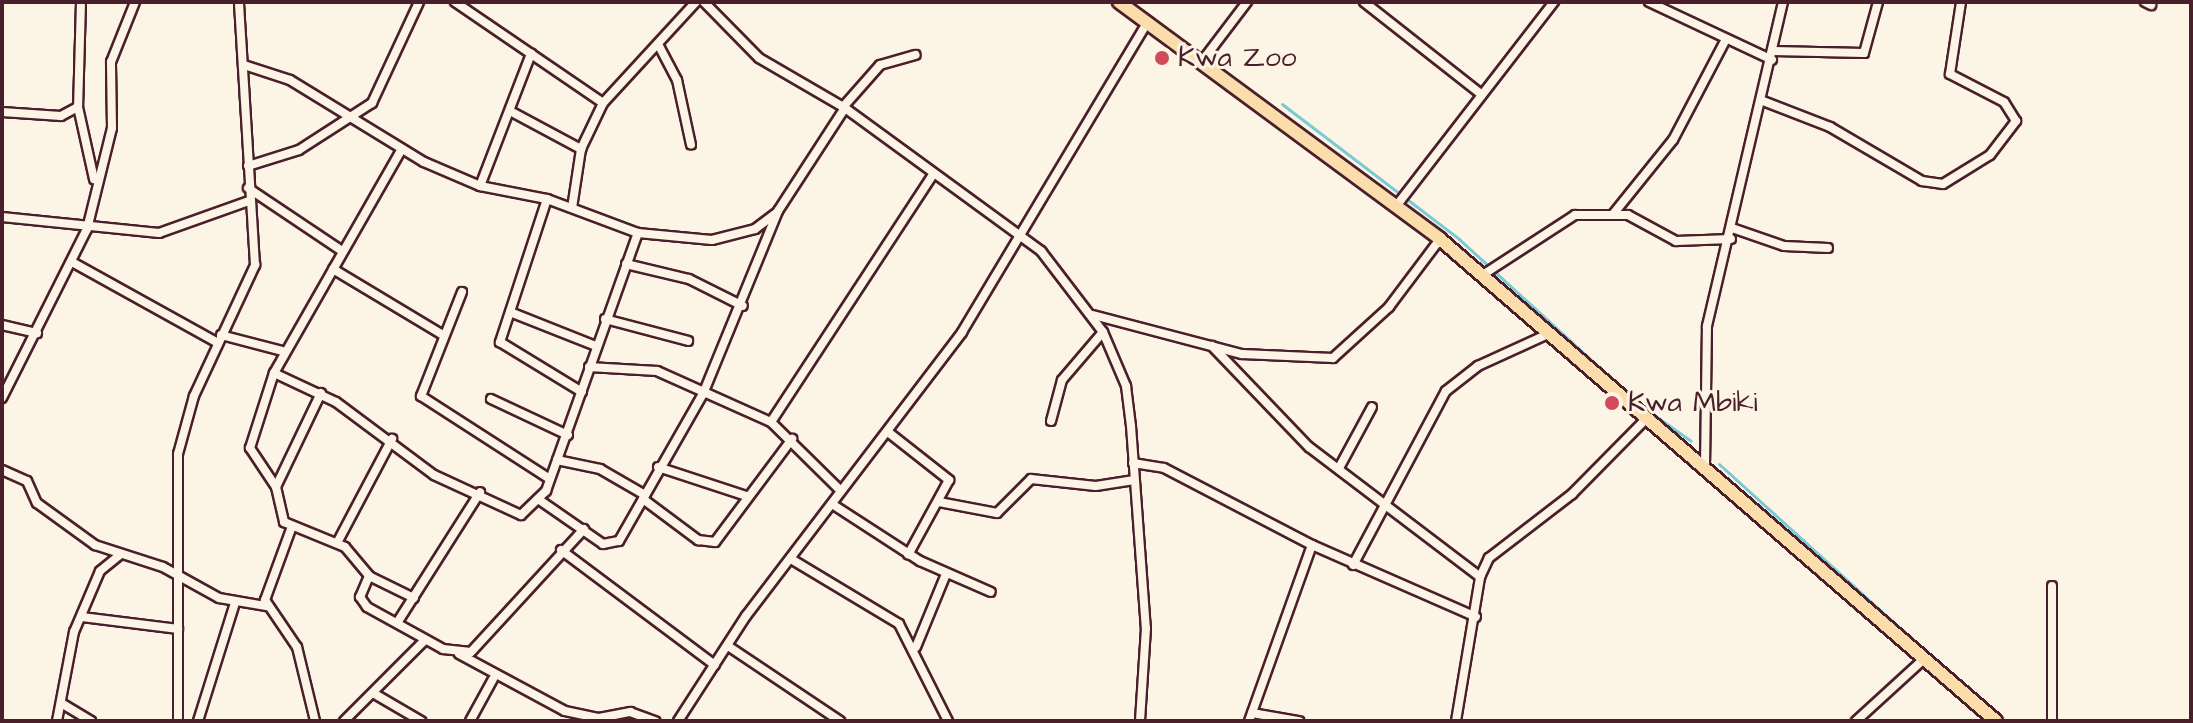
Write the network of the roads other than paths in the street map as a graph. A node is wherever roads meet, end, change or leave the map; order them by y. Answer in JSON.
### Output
{"nodes":[{"id":1,"x":81,"y":2,"type":"edge"},
{"id":2,"x":135,"y":2,"type":"edge"},
{"id":3,"x":419,"y":2,"type":"edge"},
{"id":4,"x":455,"y":2,"type":"edge"},
{"id":5,"x":696,"y":2,"type":"edge"},
{"id":6,"x":704,"y":2,"type":"edge"},
{"id":7,"x":1119,"y":2,"type":"edge"},
{"id":8,"x":1247,"y":2,"type":"edge"},
{"id":9,"x":1364,"y":2,"type":"edge"},
{"id":10,"x":1554,"y":2,"type":"edge"},
{"id":11,"x":1649,"y":2,"type":"edge"},
{"id":12,"x":1783,"y":2,"type":"edge"},
{"id":13,"x":1878,"y":2,"type":"edge"},
{"id":14,"x":1961,"y":2,"type":"edge"},
{"id":15,"x":240,"y":3,"type":"edge"},
{"id":16,"x":1148,"y":21,"type":"junction"},
{"id":17,"x":1726,"y":39,"type":"junction"},
{"id":18,"x":658,"y":44,"type":"junction"},
{"id":19,"x":531,"y":54,"type":"junction"},
{"id":20,"x":916,"y":55,"type":"dead end"},
{"id":21,"x":1772,"y":55,"type":"junction"},
{"id":22,"x":1203,"y":60,"type":"junction"},
{"id":23,"x":244,"y":65,"type":"junction"},
{"id":24,"x":1481,"y":94,"type":"junction"},
{"id":25,"x":1763,"y":101,"type":"junction"},
{"id":26,"x":603,"y":103,"type":"junction"},
{"id":27,"x":78,"y":107,"type":"junction"},
{"id":28,"x":844,"y":107,"type":"junction"},
{"id":29,"x":510,"y":111,"type":"junction"},
{"id":30,"x":2,"y":112,"type":"edge"},
{"id":31,"x":352,"y":120,"type":"junction"},
{"id":32,"x":691,"y":145,"type":"dead end"},
{"id":33,"x":402,"y":149,"type":"junction"},
{"id":34,"x":581,"y":149,"type":"junction"},
{"id":35,"x":248,"y":166,"type":"junction"},
{"id":36,"x":933,"y":174,"type":"junction"},
{"id":37,"x":95,"y":180,"type":"junction"},
{"id":38,"x":480,"y":186,"type":"junction"},
{"id":39,"x":248,"y":188,"type":"junction"},
{"id":40,"x":547,"y":199,"type":"junction"},
{"id":41,"x":249,"y":201,"type":"junction"},
{"id":42,"x":1397,"y":205,"type":"junction"},
{"id":43,"x":572,"y":208,"type":"junction"},
{"id":44,"x":778,"y":211,"type":"junction"},
{"id":45,"x":1614,"y":213,"type":"junction"},
{"id":46,"x":2,"y":217,"type":"edge"},
{"id":47,"x":1732,"y":228,"type":"junction"},
{"id":48,"x":87,"y":229,"type":"junction"},
{"id":49,"x":638,"y":233,"type":"junction"},
{"id":50,"x":1016,"y":234,"type":"junction"},
{"id":51,"x":1440,"y":239,"type":"junction"},
{"id":52,"x":1731,"y":239,"type":"junction"},
{"id":53,"x":1828,"y":248,"type":"dead end"},
{"id":54,"x":342,"y":251,"type":"junction"},
{"id":55,"x":72,"y":262,"type":"junction"},
{"id":56,"x":626,"y":264,"type":"junction"},
{"id":57,"x":333,"y":269,"type":"junction"},
{"id":58,"x":1481,"y":277,"type":"junction"},
{"id":59,"x":462,"y":292,"type":"dead end"},
{"id":60,"x":743,"y":306,"type":"junction"},
{"id":61,"x":510,"y":312,"type":"junction"},
{"id":62,"x":1092,"y":315,"type":"junction"},
{"id":63,"x":605,"y":319,"type":"junction"},
{"id":64,"x":2,"y":325,"type":"edge"},
{"id":65,"x":1103,"y":332,"type":"junction"},
{"id":66,"x":37,"y":333,"type":"junction"},
{"id":67,"x":1548,"y":334,"type":"junction"},
{"id":68,"x":443,"y":335,"type":"junction"},
{"id":69,"x":219,"y":339,"type":"junction"},
{"id":70,"x":688,"y":341,"type":"dead end"},
{"id":71,"x":1210,"y":345,"type":"junction"},
{"id":72,"x":596,"y":346,"type":"junction"},
{"id":73,"x":282,"y":351,"type":"junction"},
{"id":74,"x":589,"y":367,"type":"junction"},
{"id":75,"x":274,"y":373,"type":"junction"},
{"id":76,"x":582,"y":392,"type":"junction"},
{"id":77,"x":321,"y":393,"type":"junction"},
{"id":78,"x":703,"y":394,"type":"junction"},
{"id":79,"x":2,"y":398,"type":"edge"},
{"id":80,"x":491,"y":399,"type":"dead end"},
{"id":81,"x":1372,"y":407,"type":"dead end"},
{"id":82,"x":1647,"y":418,"type":"junction"},
{"id":83,"x":1051,"y":421,"type":"dead end"},
{"id":84,"x":771,"y":422,"type":"junction"},
{"id":85,"x":888,"y":432,"type":"junction"},
{"id":86,"x":568,"y":435,"type":"junction"},
{"id":87,"x":392,"y":439,"type":"junction"},
{"id":88,"x":792,"y":439,"type":"junction"},
{"id":89,"x":557,"y":460,"type":"junction"},
{"id":90,"x":1133,"y":463,"type":"junction"},
{"id":91,"x":658,"y":467,"type":"junction"},
{"id":92,"x":1705,"y":467,"type":"junction"},
{"id":93,"x":1339,"y":468,"type":"junction"},
{"id":94,"x":2,"y":470,"type":"edge"},
{"id":95,"x":550,"y":479,"type":"junction"},
{"id":96,"x":1133,"y":480,"type":"junction"},
{"id":97,"x":276,"y":487,"type":"junction"},
{"id":98,"x":841,"y":491,"type":"junction"},
{"id":99,"x":480,"y":492,"type":"junction"},
{"id":100,"x":746,"y":496,"type":"junction"},
{"id":101,"x":644,"y":497,"type":"junction"},
{"id":102,"x":538,"y":499,"type":"junction"},
{"id":103,"x":939,"y":502,"type":"junction"},
{"id":104,"x":832,"y":504,"type":"junction"},
{"id":105,"x":1384,"y":507,"type":"junction"},
{"id":106,"x":291,"y":529,"type":"junction"},
{"id":107,"x":584,"y":529,"type":"junction"},
{"id":108,"x":337,"y":543,"type":"junction"},
{"id":109,"x":1312,"y":545,"type":"junction"},
{"id":110,"x":561,"y":550,"type":"junction"},
{"id":111,"x":121,"y":554,"type":"junction"},
{"id":112,"x":908,"y":555,"type":"junction"},
{"id":113,"x":791,"y":559,"type":"junction"},
{"id":114,"x":1353,"y":565,"type":"junction"},
{"id":115,"x":946,"y":574,"type":"junction"},
{"id":116,"x":179,"y":575,"type":"junction"},
{"id":117,"x":369,"y":576,"type":"junction"},
{"id":118,"x":1480,"y":577,"type":"junction"},
{"id":119,"x":2052,"y":586,"type":"dead end"},
{"id":120,"x":991,"y":592,"type":"dead end"},
{"id":121,"x":414,"y":598,"type":"junction"},
{"id":122,"x":235,"y":603,"type":"junction"},
{"id":123,"x":266,"y":606,"type":"junction"},
{"id":124,"x":82,"y":617,"type":"junction"},
{"id":125,"x":1476,"y":617,"type":"junction"},
{"id":126,"x":397,"y":623,"type":"junction"},
{"id":127,"x":178,"y":629,"type":"junction"},
{"id":128,"x":425,"y":640,"type":"junction"},
{"id":129,"x":728,"y":646,"type":"junction"},
{"id":130,"x":916,"y":647,"type":"junction"},
{"id":131,"x":459,"y":654,"type":"junction"},
{"id":132,"x":1924,"y":659,"type":"junction"},
{"id":133,"x":715,"y":665,"type":"junction"},
{"id":134,"x":493,"y":679,"type":"junction"},
{"id":135,"x":373,"y":693,"type":"junction"},
{"id":136,"x":61,"y":703,"type":"junction"},
{"id":137,"x":1250,"y":717,"type":"edge"},
{"id":138,"x":57,"y":721,"type":"edge"},
{"id":139,"x":91,"y":721,"type":"edge"},
{"id":140,"x":178,"y":721,"type":"edge"},
{"id":141,"x":198,"y":721,"type":"edge"},
{"id":142,"x":315,"y":721,"type":"edge"},
{"id":143,"x":344,"y":721,"type":"edge"},
{"id":144,"x":421,"y":721,"type":"edge"},
{"id":145,"x":470,"y":721,"type":"edge"},
{"id":146,"x":655,"y":721,"type":"edge"},
{"id":147,"x":678,"y":721,"type":"edge"},
{"id":148,"x":840,"y":721,"type":"edge"},
{"id":149,"x":948,"y":721,"type":"edge"},
{"id":150,"x":1140,"y":721,"type":"edge"},
{"id":151,"x":1299,"y":721,"type":"edge"},
{"id":152,"x":1456,"y":721,"type":"edge"},
{"id":153,"x":1856,"y":721,"type":"edge"},
{"id":154,"x":1996,"y":721,"type":"edge"},
{"id":155,"x":2052,"y":721,"type":"edge"}],
"edges":[{"from":1,"to":27,"type":"street"},
{"from":2,"to":37,"type":"street"},
{"from":3,"to":31,"type":"street"},
{"from":4,"to":19,"type":"street"},
{"from":5,"to":18,"type":"street"},
{"from":6,"to":28,"type":"street"},
{"from":7,"to":16,"type":"main road"},
{"from":8,"to":22,"type":"street"},
{"from":9,"to":24,"type":"street"},
{"from":10,"to":24,"type":"street"},
{"from":11,"to":17,"type":"street"},
{"from":12,"to":21,"type":"street"},
{"from":13,"to":21,"type":"street"},
{"from":14,"to":25,"type":"street"},
{"from":15,"to":23,"type":"street"},
{"from":16,"to":22,"type":"main road"},
{"from":16,"to":50,"type":"street"},
{"from":17,"to":21,"type":"street"},
{"from":17,"to":45,"type":"street"},
{"from":18,"to":26,"type":"street"},
{"from":18,"to":32,"type":"street"},
{"from":19,"to":26,"type":"street"},
{"from":19,"to":29,"type":"street"},
{"from":20,"to":28,"type":"street"},
{"from":21,"to":25,"type":"street"},
{"from":22,"to":42,"type":"main road"},
{"from":23,"to":31,"type":"street"},
{"from":23,"to":35,"type":"street"},
{"from":24,"to":42,"type":"street"},
{"from":25,"to":47,"type":"street"},
{"from":26,"to":34,"type":"street"},
{"from":27,"to":30,"type":"street"},
{"from":27,"to":37,"type":"street"},
{"from":28,"to":36,"type":"street"},
{"from":28,"to":44,"type":"street"},
{"from":29,"to":34,"type":"street"},
{"from":29,"to":38,"type":"street"},
{"from":31,"to":33,"type":"street"},
{"from":31,"to":35,"type":"street"},
{"from":33,"to":38,"type":"street"},
{"from":33,"to":54,"type":"street"},
{"from":34,"to":43,"type":"street"},
{"from":35,"to":39,"type":"street"},
{"from":36,"to":50,"type":"street"},
{"from":36,"to":84,"type":"street"},
{"from":37,"to":48,"type":"street"},
{"from":38,"to":40,"type":"street"},
{"from":39,"to":41,"type":"street"},
{"from":39,"to":54,"type":"street"},
{"from":40,"to":43,"type":"street"},
{"from":40,"to":61,"type":"street"},
{"from":41,"to":48,"type":"street"},
{"from":41,"to":69,"type":"street"},
{"from":42,"to":51,"type":"main road"},
{"from":43,"to":49,"type":"street"},
{"from":44,"to":49,"type":"street"},
{"from":44,"to":60,"type":"street"},
{"from":45,"to":52,"type":"street"},
{"from":45,"to":58,"type":"street"},
{"from":46,"to":48,"type":"street"},
{"from":47,"to":52,"type":"street"},
{"from":47,"to":53,"type":"street"},
{"from":48,"to":55,"type":"street"},
{"from":49,"to":56,"type":"street"},
{"from":50,"to":62,"type":"street"},
{"from":50,"to":85,"type":"street"},
{"from":51,"to":58,"type":"main road"},
{"from":51,"to":71,"type":"street"},
{"from":52,"to":92,"type":"street"},
{"from":54,"to":57,"type":"street"},
{"from":55,"to":66,"type":"street"},
{"from":55,"to":69,"type":"street"},
{"from":56,"to":60,"type":"street"},
{"from":56,"to":63,"type":"street"},
{"from":57,"to":68,"type":"street"},
{"from":57,"to":73,"type":"street"},
{"from":58,"to":67,"type":"main road"},
{"from":59,"to":68,"type":"street"},
{"from":60,"to":78,"type":"street"},
{"from":61,"to":72,"type":"street"},
{"from":61,"to":76,"type":"street"},
{"from":62,"to":65,"type":"street"},
{"from":62,"to":71,"type":"street"},
{"from":63,"to":70,"type":"street"},
{"from":63,"to":72,"type":"street"},
{"from":64,"to":66,"type":"street"},
{"from":65,"to":83,"type":"street"},
{"from":65,"to":90,"type":"street"},
{"from":66,"to":79,"type":"street"},
{"from":67,"to":82,"type":"main road"},
{"from":67,"to":105,"type":"street"},
{"from":68,"to":95,"type":"street"},
{"from":69,"to":73,"type":"street"},
{"from":69,"to":116,"type":"street"},
{"from":71,"to":93,"type":"street"},
{"from":72,"to":74,"type":"street"},
{"from":73,"to":75,"type":"street"},
{"from":74,"to":76,"type":"street"},
{"from":74,"to":78,"type":"street"},
{"from":75,"to":77,"type":"street"},
{"from":75,"to":97,"type":"street"},
{"from":76,"to":86,"type":"street"},
{"from":77,"to":87,"type":"street"},
{"from":77,"to":97,"type":"street"},
{"from":78,"to":84,"type":"street"},
{"from":78,"to":91,"type":"street"},
{"from":80,"to":86,"type":"street"},
{"from":81,"to":93,"type":"street"},
{"from":82,"to":92,"type":"main road"},
{"from":82,"to":118,"type":"street"},
{"from":84,"to":88,"type":"street"},
{"from":85,"to":98,"type":"street"},
{"from":85,"to":103,"type":"street"},
{"from":86,"to":89,"type":"street"},
{"from":87,"to":99,"type":"street"},
{"from":87,"to":108,"type":"street"},
{"from":88,"to":98,"type":"street"},
{"from":88,"to":100,"type":"street"},
{"from":89,"to":95,"type":"street"},
{"from":89,"to":101,"type":"street"},
{"from":90,"to":96,"type":"street"},
{"from":90,"to":109,"type":"street"},
{"from":91,"to":100,"type":"street"},
{"from":91,"to":101,"type":"street"},
{"from":92,"to":132,"type":"main road"},
{"from":93,"to":105,"type":"street"},
{"from":94,"to":111,"type":"street"},
{"from":95,"to":102,"type":"street"},
{"from":96,"to":103,"type":"street"},
{"from":96,"to":150,"type":"street"},
{"from":97,"to":106,"type":"street"},
{"from":98,"to":104,"type":"street"},
{"from":99,"to":102,"type":"street"},
{"from":99,"to":121,"type":"street"},
{"from":100,"to":101,"type":"street"},
{"from":101,"to":107,"type":"street"},
{"from":102,"to":107,"type":"street"},
{"from":103,"to":112,"type":"street"},
{"from":104,"to":112,"type":"street"},
{"from":104,"to":113,"type":"street"},
{"from":105,"to":114,"type":"street"},
{"from":105,"to":118,"type":"street"},
{"from":106,"to":108,"type":"street"},
{"from":106,"to":123,"type":"street"},
{"from":107,"to":110,"type":"street"},
{"from":108,"to":117,"type":"street"},
{"from":109,"to":114,"type":"street"},
{"from":109,"to":137,"type":"street"},
{"from":110,"to":131,"type":"street"},
{"from":110,"to":133,"type":"street"},
{"from":111,"to":116,"type":"street"},
{"from":111,"to":124,"type":"street"},
{"from":112,"to":115,"type":"street"},
{"from":113,"to":129,"type":"street"},
{"from":113,"to":130,"type":"street"},
{"from":114,"to":125,"type":"street"},
{"from":115,"to":120,"type":"street"},
{"from":115,"to":130,"type":"street"},
{"from":116,"to":122,"type":"street"},
{"from":116,"to":127,"type":"street"},
{"from":117,"to":121,"type":"street"},
{"from":117,"to":126,"type":"street"},
{"from":118,"to":125,"type":"street"},
{"from":119,"to":155,"type":"street"},
{"from":121,"to":126,"type":"street"},
{"from":122,"to":123,"type":"street"},
{"from":122,"to":141,"type":"street"},
{"from":123,"to":142,"type":"street"},
{"from":124,"to":127,"type":"street"},
{"from":124,"to":136,"type":"street"},
{"from":125,"to":152,"type":"street"},
{"from":126,"to":128,"type":"street"},
{"from":127,"to":140,"type":"street"},
{"from":128,"to":131,"type":"street"},
{"from":128,"to":135,"type":"street"},
{"from":129,"to":133,"type":"street"},
{"from":129,"to":148,"type":"street"},
{"from":130,"to":149,"type":"street"},
{"from":131,"to":134,"type":"street"},
{"from":132,"to":153,"type":"street"},
{"from":132,"to":154,"type":"main road"},
{"from":133,"to":147,"type":"street"},
{"from":134,"to":145,"type":"street"},
{"from":134,"to":146,"type":"street"},
{"from":135,"to":143,"type":"street"},
{"from":135,"to":144,"type":"street"},
{"from":136,"to":138,"type":"street"},
{"from":136,"to":139,"type":"street"},
{"from":137,"to":151,"type":"street"}]}
